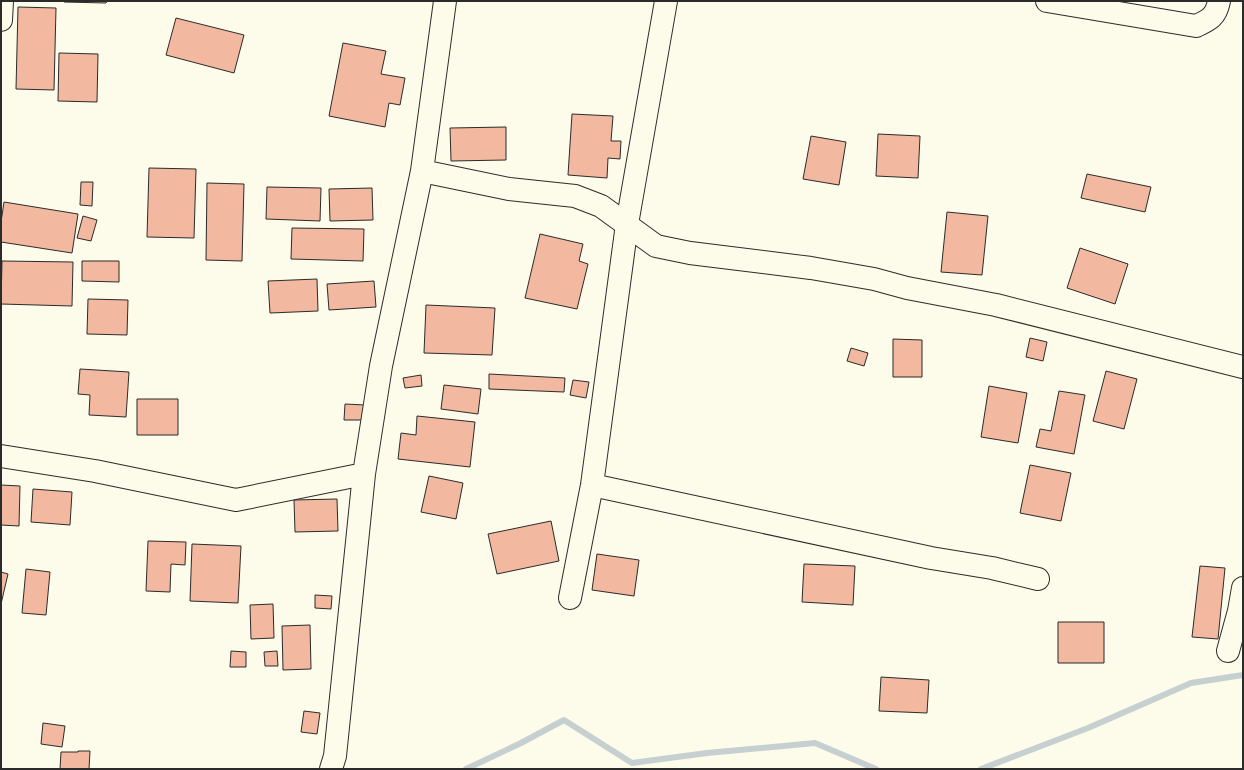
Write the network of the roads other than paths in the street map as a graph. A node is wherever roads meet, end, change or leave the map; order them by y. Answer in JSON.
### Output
{"nodes":[{"id":1,"x":2,"y":1,"type":"edge"},
{"id":2,"x":445,"y":1,"type":"edge"},
{"id":3,"x":666,"y":1,"type":"edge"},
{"id":4,"x":1048,"y":1,"type":"edge"},
{"id":5,"x":1219,"y":1,"type":"edge"},
{"id":6,"x":1,"y":20,"type":"edge"},
{"id":7,"x":422,"y":171,"type":"junction"},
{"id":8,"x":627,"y":224,"type":"junction"},
{"id":9,"x":1243,"y":367,"type":"edge"},
{"id":10,"x":1,"y":456,"type":"edge"},
{"id":11,"x":364,"y":474,"type":"junction"},
{"id":12,"x":592,"y":485,"type":"junction"},
{"id":13,"x":1038,"y":579,"type":"dead end"},
{"id":14,"x":1243,"y":588,"type":"edge"},
{"id":15,"x":570,"y":598,"type":"dead end"},
{"id":16,"x":1228,"y":650,"type":"dead end"},
{"id":17,"x":330,"y":769,"type":"edge"}],
"edges":[{"from":1,"to":6,"type":"street"},
{"from":2,"to":7,"type":"street"},
{"from":3,"to":8,"type":"street"},
{"from":4,"to":5,"type":"street"},
{"from":7,"to":8,"type":"street"},
{"from":7,"to":11,"type":"street"},
{"from":8,"to":9,"type":"street"},
{"from":8,"to":12,"type":"street"},
{"from":10,"to":11,"type":"street"},
{"from":11,"to":17,"type":"street"},
{"from":12,"to":13,"type":"street"},
{"from":12,"to":15,"type":"street"},
{"from":14,"to":16,"type":"street"}]}
